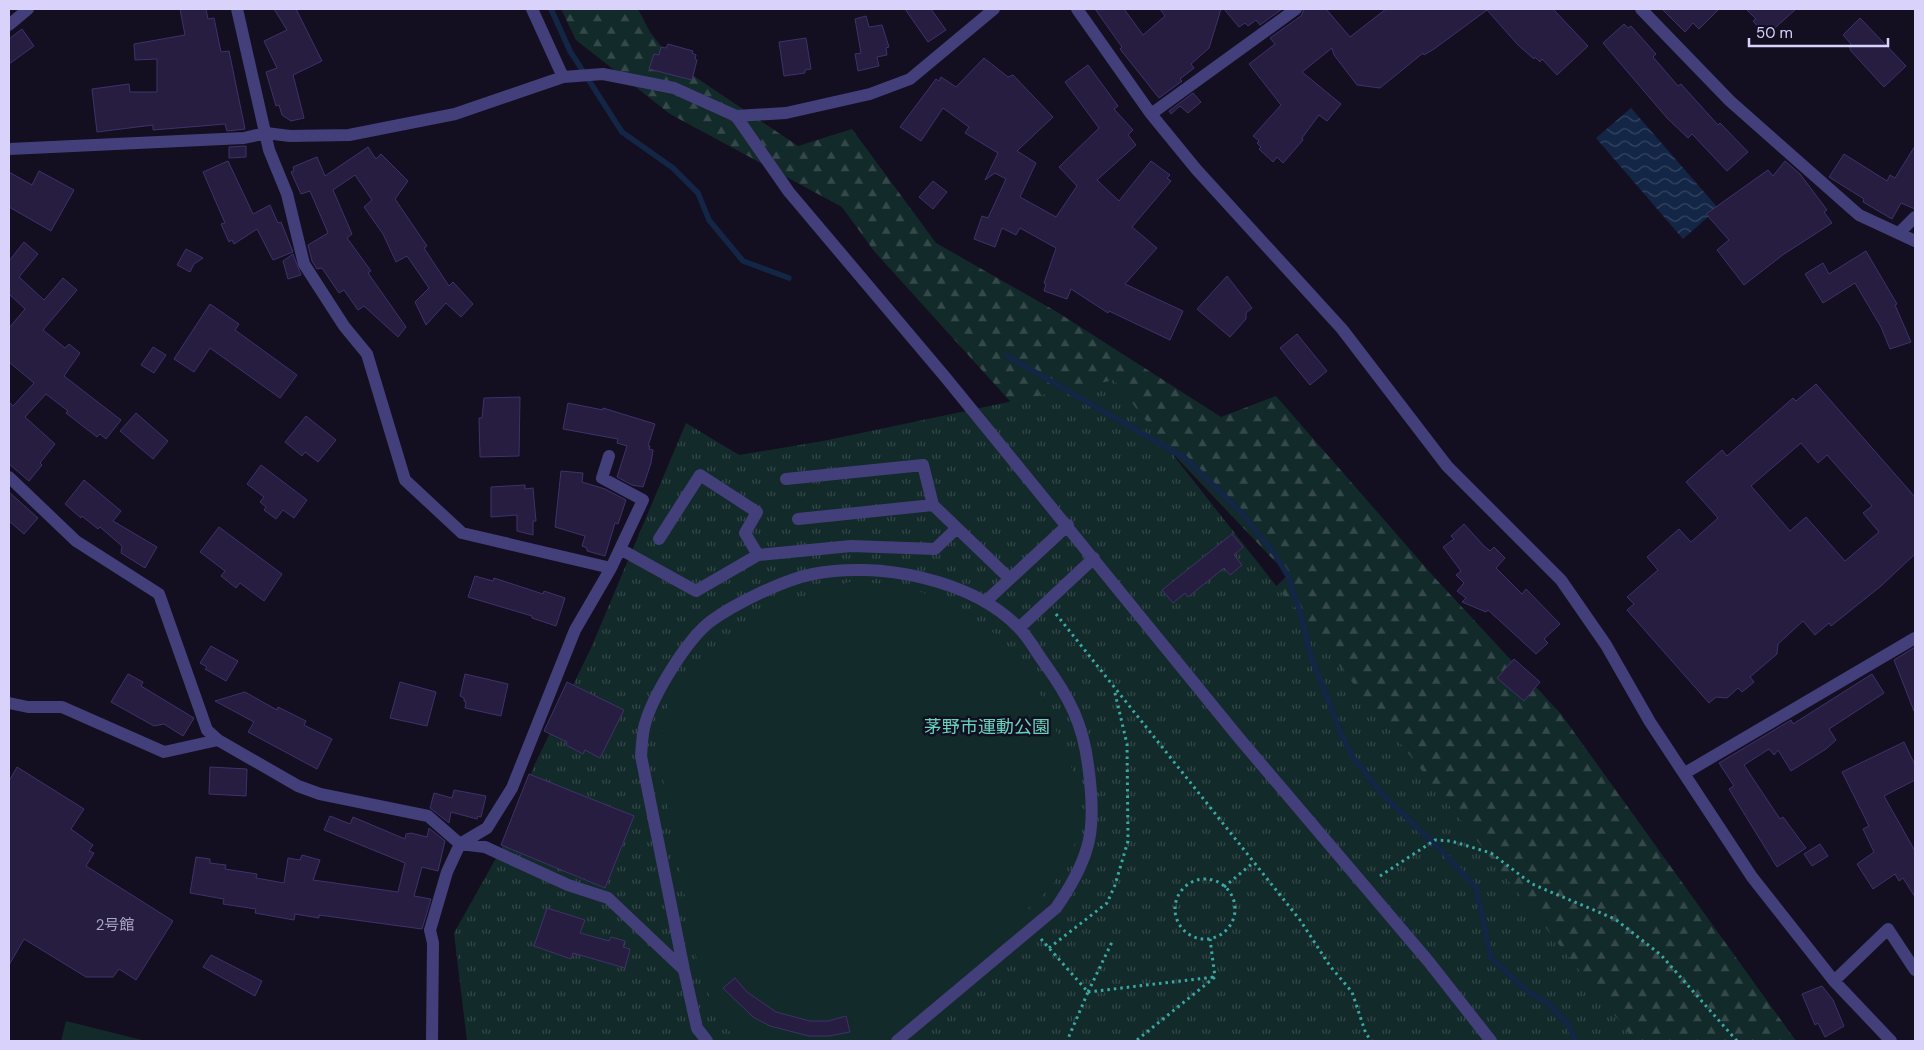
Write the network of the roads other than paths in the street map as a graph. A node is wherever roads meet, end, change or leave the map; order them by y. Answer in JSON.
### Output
{"nodes":[{"id":1,"x":28,"y":9,"type":"edge"},
{"id":2,"x":237,"y":9,"type":"edge"},
{"id":3,"x":532,"y":9,"type":"edge"},
{"id":4,"x":994,"y":9,"type":"edge"},
{"id":5,"x":1077,"y":9,"type":"edge"},
{"id":6,"x":1296,"y":9,"type":"edge"},
{"id":7,"x":1641,"y":9,"type":"edge"},
{"id":8,"x":9,"y":25,"type":"edge"},
{"id":9,"x":563,"y":77,"type":"junction"},
{"id":10,"x":1151,"y":114,"type":"junction"},
{"id":11,"x":736,"y":116,"type":"junction"},
{"id":12,"x":266,"y":133,"type":"junction"},
{"id":13,"x":9,"y":149,"type":"edge"},
{"id":14,"x":1915,"y":217,"type":"edge"},
{"id":15,"x":1900,"y":232,"type":"junction"},
{"id":16,"x":1915,"y":241,"type":"edge"},
{"id":17,"x":609,"y":456,"type":"dead end"},
{"id":18,"x":9,"y":477,"type":"edge"},
{"id":19,"x":786,"y":479,"type":"dead end"},
{"id":20,"x":933,"y":505,"type":"junction"},
{"id":21,"x":798,"y":519,"type":"dead end"},
{"id":22,"x":1068,"y":525,"type":"junction"},
{"id":23,"x":956,"y":528,"type":"junction"},
{"id":24,"x":659,"y":539,"type":"dead end"},
{"id":25,"x":620,"y":549,"type":"junction"},
{"id":26,"x":758,"y":555,"type":"junction"},
{"id":27,"x":1094,"y":558,"type":"junction"},
{"id":28,"x":611,"y":568,"type":"junction"},
{"id":29,"x":1010,"y":578,"type":"junction"},
{"id":30,"x":985,"y":602,"type":"junction"},
{"id":31,"x":1019,"y":628,"type":"junction"},
{"id":32,"x":1915,"y":638,"type":"edge"},
{"id":33,"x":9,"y":703,"type":"edge"},
{"id":34,"x":218,"y":740,"type":"junction"},
{"id":35,"x":1685,"y":773,"type":"junction"},
{"id":36,"x":460,"y":844,"type":"junction"},
{"id":37,"x":684,"y":970,"type":"junction"},
{"id":38,"x":1915,"y":970,"type":"edge"},
{"id":39,"x":1834,"y":981,"type":"junction"},
{"id":40,"x":432,"y":1041,"type":"edge"},
{"id":41,"x":706,"y":1041,"type":"edge"},
{"id":42,"x":896,"y":1041,"type":"edge"},
{"id":43,"x":1491,"y":1041,"type":"edge"},
{"id":44,"x":1891,"y":1041,"type":"edge"}],
"edges":[{"from":1,"to":8,"type":"street"},
{"from":2,"to":12,"type":"street"},
{"from":3,"to":9,"type":"street"},
{"from":4,"to":11,"type":"street"},
{"from":5,"to":10,"type":"street"},
{"from":6,"to":10,"type":"street"},
{"from":7,"to":15,"type":"street"},
{"from":9,"to":11,"type":"street"},
{"from":9,"to":12,"type":"street"},
{"from":10,"to":35,"type":"street"},
{"from":11,"to":22,"type":"street"},
{"from":12,"to":13,"type":"street"},
{"from":12,"to":28,"type":"street"},
{"from":14,"to":15,"type":"street"},
{"from":15,"to":16,"type":"street"},
{"from":17,"to":25,"type":"street"},
{"from":18,"to":34,"type":"street"},
{"from":19,"to":20,"type":"street"},
{"from":20,"to":21,"type":"street"},
{"from":20,"to":23,"type":"street"},
{"from":22,"to":27,"type":"street"},
{"from":22,"to":29,"type":"street"},
{"from":23,"to":26,"type":"street"},
{"from":23,"to":29,"type":"street"},
{"from":24,"to":26,"type":"street"},
{"from":25,"to":26,"type":"street"},
{"from":25,"to":28,"type":"street"},
{"from":27,"to":31,"type":"street"},
{"from":27,"to":43,"type":"street"},
{"from":28,"to":36,"type":"street"},
{"from":29,"to":30,"type":"street"},
{"from":30,"to":31,"type":"street"},
{"from":30,"to":37,"type":"street"},
{"from":31,"to":42,"type":"street"},
{"from":32,"to":35,"type":"street"},
{"from":33,"to":34,"type":"street"},
{"from":34,"to":36,"type":"street"},
{"from":35,"to":39,"type":"street"},
{"from":36,"to":37,"type":"street"},
{"from":36,"to":40,"type":"street"},
{"from":37,"to":41,"type":"street"},
{"from":38,"to":39,"type":"street"},
{"from":39,"to":44,"type":"street"}]}
